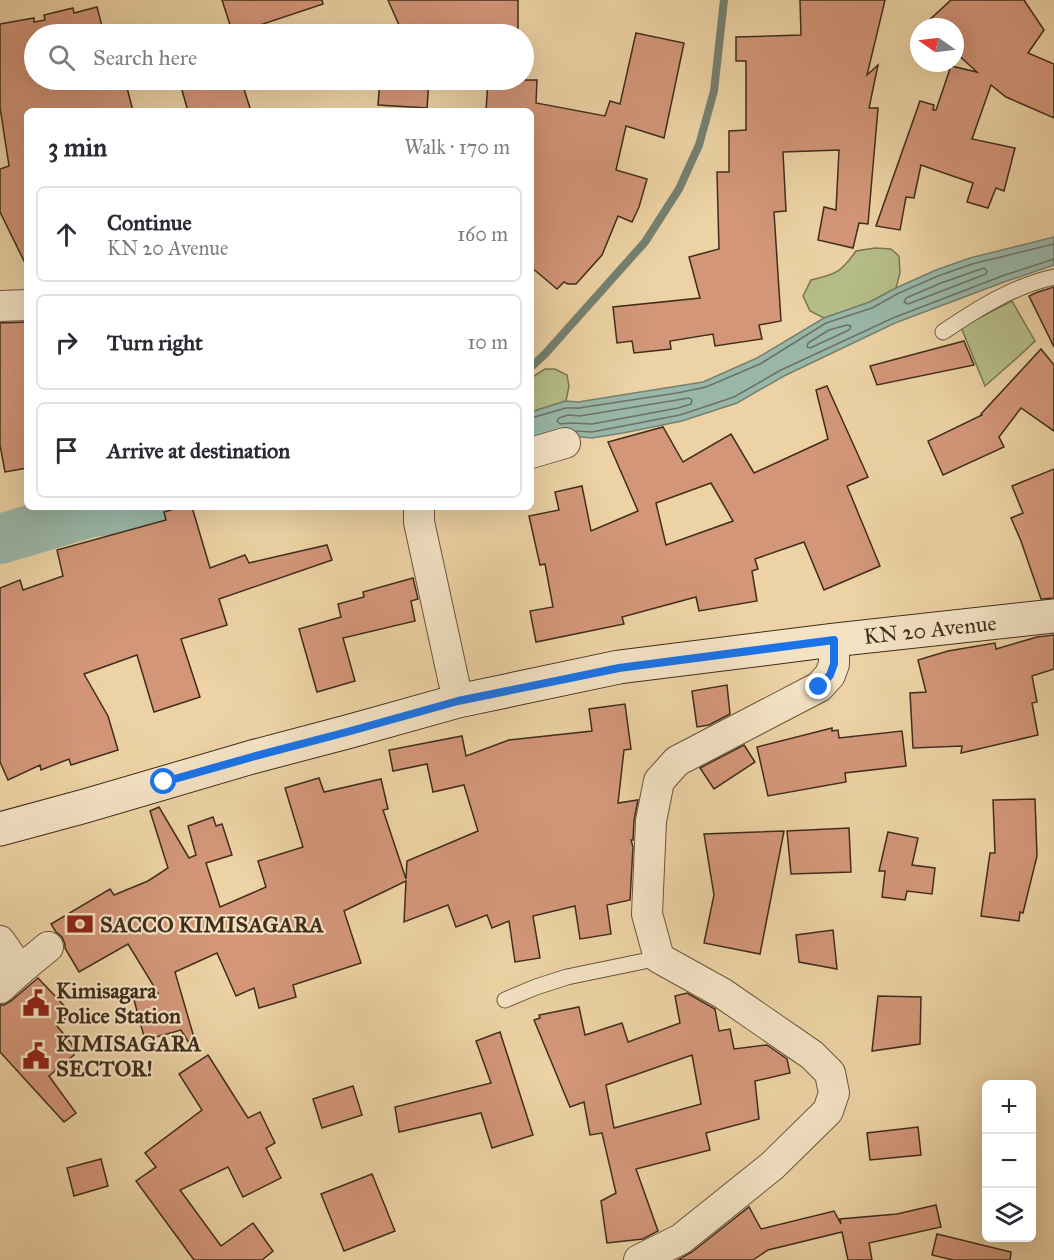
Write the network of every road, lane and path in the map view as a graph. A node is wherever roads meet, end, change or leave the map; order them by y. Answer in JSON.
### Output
{"nodes":[{"id":1,"x":1054,"y":277,"type":"edge"},
{"id":2,"x":24,"y":305,"type":"edge"},
{"id":3,"x":0,"y":306,"type":"edge"},
{"id":4,"x":943,"y":332,"type":"dead end"},
{"id":5,"x":565,"y":443,"type":"dead end"},
{"id":6,"x":534,"y":452,"type":"edge"},
{"id":7,"x":418,"y":510,"type":"edge"},
{"id":8,"x":1054,"y":616,"type":"edge"},
{"id":9,"x":834,"y":640,"type":"junction"},
{"id":10,"x":458,"y":701,"type":"junction"},
{"id":11,"x":0,"y":829,"type":"edge"},
{"id":12,"x":0,"y":940,"type":"edge"},
{"id":13,"x":48,"y":947,"type":"dead end"},
{"id":14,"x":659,"y":958,"type":"junction"},
{"id":15,"x":10,"y":979,"type":"edge"},
{"id":16,"x":505,"y":1000,"type":"dead end"},
{"id":17,"x":639,"y":1260,"type":"edge"}],
"edges":[{"from":1,"to":4,"type":"lane"},
{"from":2,"to":3,"type":"street"},
{"from":5,"to":6,"type":"street"},
{"from":7,"to":10,"type":"street"},
{"from":8,"to":9,"type":"main road","name":"KN 20 Avenue"},
{"from":9,"to":10,"type":"main road","name":"KN 20 Avenue"},
{"from":9,"to":14,"type":"street"},
{"from":10,"to":11,"type":"main road","name":"KN 20 Avenue"},
{"from":12,"to":15,"type":"street"},
{"from":13,"to":15,"type":"street"},
{"from":14,"to":16,"type":"lane"},
{"from":14,"to":17,"type":"street"}]}
